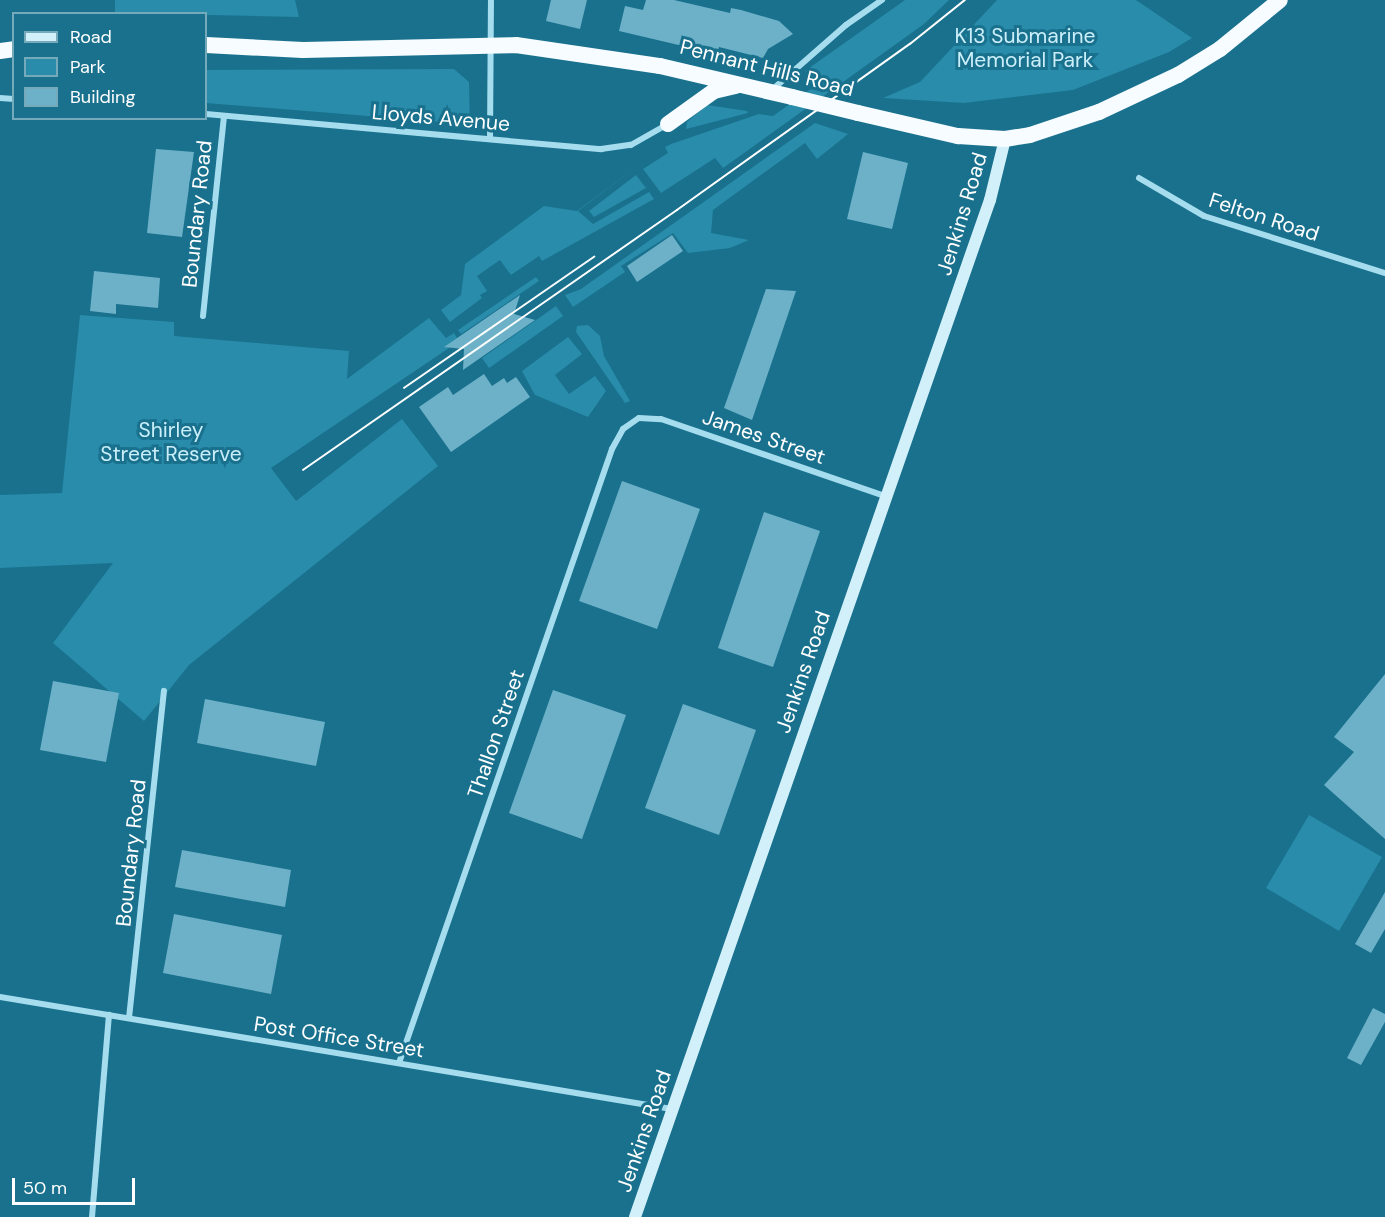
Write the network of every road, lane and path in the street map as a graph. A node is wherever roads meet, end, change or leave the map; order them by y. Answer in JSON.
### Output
{"nodes":[{"id":1,"x":492,"y":0,"type":"edge"},
{"id":2,"x":882,"y":0,"type":"edge"},
{"id":3,"x":1280,"y":0,"type":"edge"},
{"id":4,"x":207,"y":45,"type":"edge"},
{"id":5,"x":491,"y":45,"type":"junction"},
{"id":6,"x":743,"y":85,"type":"junction"},
{"id":7,"x":770,"y":91,"type":"junction"},
{"id":8,"x":207,"y":114,"type":"edge"},
{"id":9,"x":224,"y":116,"type":"junction"},
{"id":10,"x":668,"y":124,"type":"joint"},
{"id":11,"x":490,"y":139,"type":"junction"},
{"id":12,"x":1005,"y":139,"type":"junction"},
{"id":13,"x":1139,"y":178,"type":"dead end"},
{"id":14,"x":1385,"y":273,"type":"edge"},
{"id":15,"x":203,"y":316,"type":"dead end"},
{"id":16,"x":632,"y":421,"type":"joint"},
{"id":17,"x":885,"y":496,"type":"junction"},
{"id":18,"x":164,"y":691,"type":"dead end"},
{"id":19,"x":0,"y":997,"type":"edge"},
{"id":20,"x":109,"y":1015,"type":"junction"},
{"id":21,"x":129,"y":1018,"type":"junction"},
{"id":22,"x":399,"y":1063,"type":"junction"},
{"id":23,"x":673,"y":1109,"type":"junction"},
{"id":24,"x":92,"y":1217,"type":"edge"},
{"id":25,"x":635,"y":1217,"type":"edge"}],
"edges":[{"from":1,"to":5,"type":"street"},
{"from":2,"to":7,"type":"street"},
{"from":3,"to":12,"type":"highway","name":"Pennant Hills Road"},
{"from":4,"to":5,"type":"highway","name":"Pennant Hills Road"},
{"from":5,"to":6,"type":"highway","name":"Pennant Hills Road"},
{"from":5,"to":11,"type":"street"},
{"from":6,"to":7,"type":"highway","name":"Pennant Hills Road"},
{"from":6,"to":10,"type":"highway"},
{"from":7,"to":12,"type":"highway","name":"Pennant Hills Road","bridge":true},
{"from":8,"to":9,"type":"street","name":"Lloyds Avenue"},
{"from":9,"to":11,"type":"street","name":"Lloyds Avenue"},
{"from":9,"to":15,"type":"street","name":"Boundary Road"},
{"from":10,"to":11,"type":"street","name":"Lloyds Avenue"},
{"from":12,"to":17,"type":"main road","name":"Jenkins Road"},
{"from":13,"to":14,"type":"street","name":"Felton Road"},
{"from":16,"to":17,"type":"street","name":"James Street"},
{"from":16,"to":22,"type":"street","name":"Thallon Street"},
{"from":17,"to":23,"type":"main road","name":"Jenkins Road"},
{"from":18,"to":21,"type":"street","name":"Boundary Road"},
{"from":19,"to":20,"type":"street","name":"Post Office Street"},
{"from":20,"to":21,"type":"street","name":"Post Office Street"},
{"from":20,"to":24,"type":"street"},
{"from":21,"to":22,"type":"street","name":"Post Office Street"},
{"from":22,"to":23,"type":"street","name":"Post Office Street"},
{"from":23,"to":25,"type":"main road","name":"Jenkins Road"}]}
